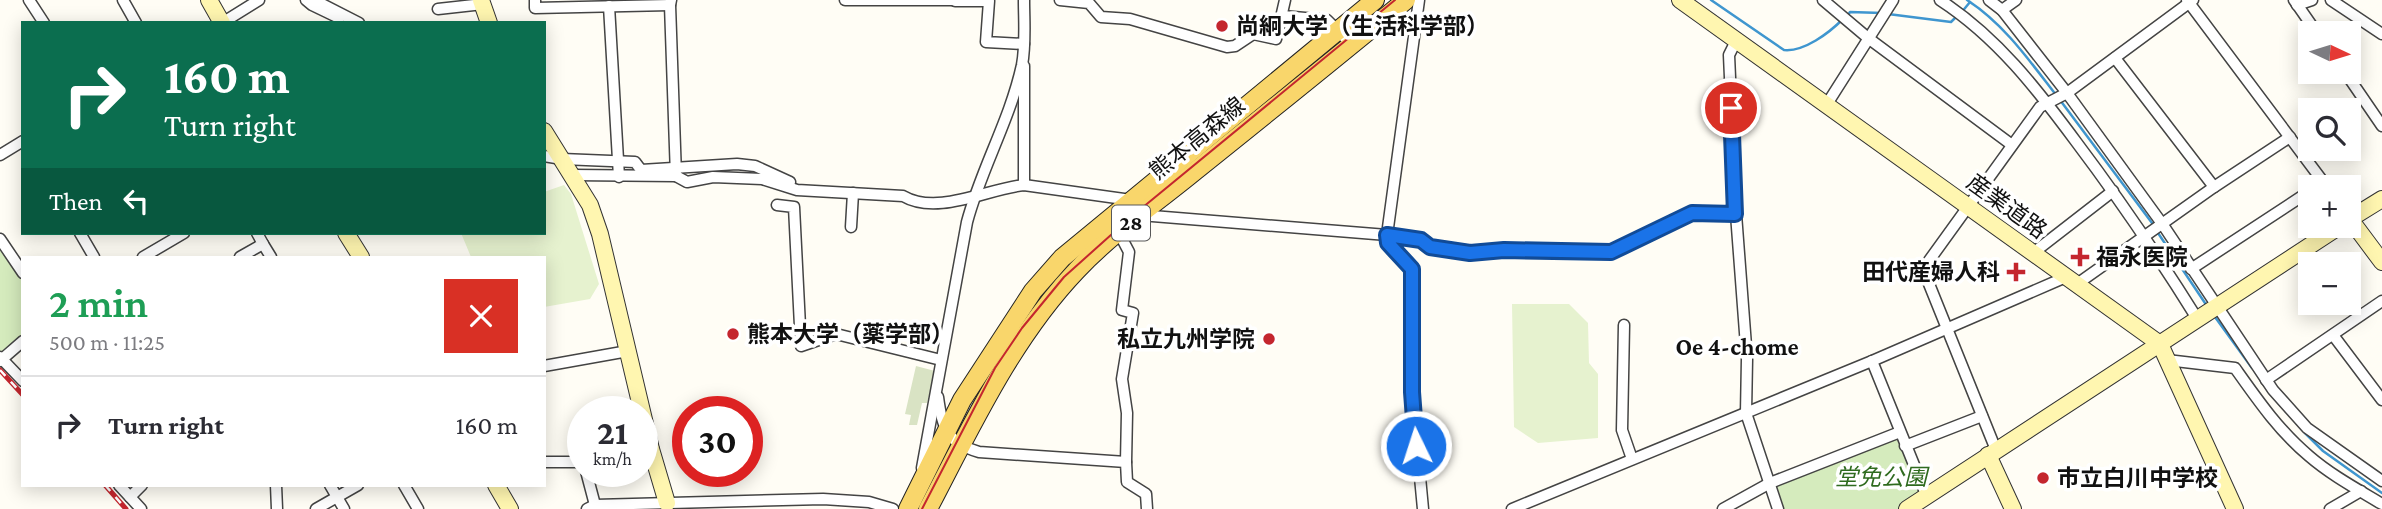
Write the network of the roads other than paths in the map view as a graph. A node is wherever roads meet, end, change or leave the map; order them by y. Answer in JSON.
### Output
{"nodes":[{"id":1,"x":29,"y":0,"type":"edge"},
{"id":2,"x":123,"y":0,"type":"edge"},
{"id":3,"x":209,"y":0,"type":"edge"},
{"id":4,"x":259,"y":0,"type":"edge"},
{"id":5,"x":306,"y":0,"type":"edge"},
{"id":6,"x":314,"y":0,"type":"edge"},
{"id":7,"x":535,"y":0,"type":"edge"},
{"id":8,"x":845,"y":0,"type":"edge"},
{"id":9,"x":878,"y":0,"type":"edge"},
{"id":10,"x":1024,"y":0,"type":"edge"},
{"id":11,"x":1060,"y":0,"type":"edge"},
{"id":12,"x":1284,"y":0,"type":"edge"},
{"id":13,"x":1375,"y":0,"type":"edge"},
{"id":14,"x":1406,"y":0,"type":"edge"},
{"id":15,"x":1419,"y":0,"type":"edge"},
{"id":16,"x":1680,"y":0,"type":"edge"},
{"id":17,"x":1823,"y":0,"type":"edge"},
{"id":18,"x":1893,"y":0,"type":"edge"},
{"id":19,"x":1940,"y":0,"type":"edge"},
{"id":20,"x":1989,"y":0,"type":"edge"},
{"id":21,"x":2015,"y":0,"type":"edge"},
{"id":22,"x":2312,"y":0,"type":"edge"},
{"id":23,"x":2331,"y":0,"type":"edge"},
{"id":24,"x":956,"y":1,"type":"edge"},
{"id":25,"x":2190,"y":1,"type":"edge"},
{"id":26,"x":482,"y":2,"type":"edge"},
{"id":27,"x":671,"y":2,"type":"edge"},
{"id":28,"x":591,"y":3,"type":"edge"},
{"id":29,"x":2295,"y":3,"type":"edge"},
{"id":30,"x":609,"y":6,"type":"junction"},
{"id":31,"x":438,"y":9,"type":"dead end"},
{"id":32,"x":2002,"y":10,"type":"junction"},
{"id":33,"x":1283,"y":16,"type":"junction"},
{"id":34,"x":43,"y":21,"type":"edge"},
{"id":35,"x":135,"y":21,"type":"edge"},
{"id":36,"x":221,"y":21,"type":"edge"},
{"id":37,"x":225,"y":21,"type":"edge"},
{"id":38,"x":338,"y":21,"type":"edge"},
{"id":39,"x":355,"y":21,"type":"edge"},
{"id":40,"x":488,"y":21,"type":"edge"},
{"id":41,"x":2308,"y":21,"type":"edge"},
{"id":42,"x":1336,"y":31,"type":"junction"},
{"id":43,"x":2382,"y":34,"type":"edge"},
{"id":44,"x":1868,"y":38,"type":"junction"},
{"id":45,"x":1736,"y":41,"type":"junction"},
{"id":46,"x":1024,"y":44,"type":"junction"},
{"id":47,"x":1352,"y":45,"type":"junction"},
{"id":48,"x":2115,"y":58,"type":"junction"},
{"id":49,"x":1022,"y":63,"type":"junction"},
{"id":50,"x":2352,"y":84,"type":"edge"},
{"id":51,"x":2065,"y":93,"type":"junction"},
{"id":52,"x":2050,"y":101,"type":"junction"},
{"id":53,"x":1827,"y":104,"type":"junction"},
{"id":54,"x":2382,"y":126,"type":"edge"},
{"id":55,"x":546,"y":134,"type":"edge"},
{"id":56,"x":2290,"y":138,"type":"junction"},
{"id":57,"x":21,"y":142,"type":"edge"},
{"id":58,"x":2012,"y":145,"type":"junction"},
{"id":59,"x":0,"y":155,"type":"edge"},
{"id":60,"x":546,"y":156,"type":"edge"},
{"id":61,"x":562,"y":159,"type":"junction"},
{"id":62,"x":620,"y":162,"type":"junction"},
{"id":63,"x":676,"y":172,"type":"junction"},
{"id":64,"x":572,"y":175,"type":"junction"},
{"id":65,"x":2315,"y":175,"type":"edge"},
{"id":66,"x":619,"y":177,"type":"junction"},
{"id":67,"x":1024,"y":185,"type":"junction"},
{"id":68,"x":2214,"y":187,"type":"junction"},
{"id":69,"x":2113,"y":191,"type":"junction"},
{"id":70,"x":853,"y":193,"type":"junction"},
{"id":71,"x":974,"y":196,"type":"junction"},
{"id":72,"x":2298,"y":199,"type":"edge"},
{"id":73,"x":2382,"y":199,"type":"edge"},
{"id":74,"x":777,"y":205,"type":"dead end"},
{"id":75,"x":1967,"y":205,"type":"junction"},
{"id":76,"x":1136,"y":208,"type":"junction"},
{"id":77,"x":2361,"y":212,"type":"edge"},
{"id":78,"x":1735,"y":214,"type":"junction"},
{"id":79,"x":851,"y":226,"type":"dead end"},
{"id":80,"x":2162,"y":226,"type":"junction"},
{"id":81,"x":1119,"y":233,"type":"junction"},
{"id":82,"x":81,"y":235,"type":"edge"},
{"id":83,"x":258,"y":235,"type":"edge"},
{"id":84,"x":347,"y":235,"type":"edge"},
{"id":85,"x":1387,"y":235,"type":"junction"},
{"id":86,"x":2148,"y":235,"type":"junction"},
{"id":87,"x":167,"y":237,"type":"edge"},
{"id":88,"x":2361,"y":237,"type":"edge"},
{"id":89,"x":2320,"y":238,"type":"edge"},
{"id":90,"x":0,"y":239,"type":"edge"},
{"id":91,"x":262,"y":244,"type":"junction"},
{"id":92,"x":2033,"y":253,"type":"junction"},
{"id":93,"x":93,"y":256,"type":"edge"},
{"id":94,"x":144,"y":256,"type":"edge"},
{"id":95,"x":242,"y":256,"type":"edge"},
{"id":96,"x":270,"y":256,"type":"edge"},
{"id":97,"x":360,"y":256,"type":"edge"},
{"id":98,"x":2382,"y":262,"type":"edge"},
{"id":99,"x":2191,"y":268,"type":"junction"},
{"id":100,"x":21,"y":270,"type":"edge"},
{"id":101,"x":2072,"y":280,"type":"junction"},
{"id":102,"x":2382,"y":301,"type":"edge"},
{"id":103,"x":2216,"y":307,"type":"junction"},
{"id":104,"x":2198,"y":320,"type":"junction"},
{"id":105,"x":1624,"y":325,"type":"dead end"},
{"id":106,"x":1947,"y":329,"type":"junction"},
{"id":107,"x":2333,"y":335,"type":"junction"},
{"id":108,"x":21,"y":343,"type":"edge"},
{"id":109,"x":2160,"y":344,"type":"junction"},
{"id":110,"x":628,"y":351,"type":"junction"},
{"id":111,"x":1,"y":359,"type":"edge"},
{"id":112,"x":941,"y":360,"type":"junction"},
{"id":113,"x":2167,"y":360,"type":"junction"},
{"id":114,"x":1872,"y":361,"type":"junction"},
{"id":115,"x":546,"y":366,"type":"edge"},
{"id":116,"x":21,"y":380,"type":"edge"},
{"id":117,"x":2266,"y":380,"type":"junction"},
{"id":118,"x":937,"y":388,"type":"junction"},
{"id":119,"x":961,"y":400,"type":"junction"},
{"id":120,"x":2382,"y":400,"type":"edge"},
{"id":121,"x":1746,"y":413,"type":"junction"},
{"id":122,"x":1982,"y":416,"type":"junction"},
{"id":123,"x":946,"y":431,"type":"junction"},
{"id":124,"x":1900,"y":432,"type":"junction"},
{"id":125,"x":961,"y":446,"type":"junction"},
{"id":126,"x":1905,"y":446,"type":"junction"},
{"id":127,"x":1992,"y":452,"type":"junction"},
{"id":128,"x":1632,"y":459,"type":"junction"},
{"id":129,"x":546,"y":462,"type":"edge"},
{"id":130,"x":567,"y":462,"type":"edge"},
{"id":131,"x":1126,"y":462,"type":"junction"},
{"id":132,"x":2382,"y":481,"type":"edge"},
{"id":133,"x":1770,"y":483,"type":"junction"},
{"id":134,"x":120,"y":487,"type":"edge"},
{"id":135,"x":140,"y":487,"type":"edge"},
{"id":136,"x":276,"y":487,"type":"edge"},
{"id":137,"x":331,"y":487,"type":"edge"},
{"id":138,"x":354,"y":487,"type":"edge"},
{"id":139,"x":405,"y":487,"type":"edge"},
{"id":140,"x":497,"y":487,"type":"edge"},
{"id":141,"x":588,"y":487,"type":"edge"},
{"id":142,"x":918,"y":488,"type":"junction"},
{"id":143,"x":2361,"y":491,"type":"junction"},
{"id":144,"x":130,"y":497,"type":"junction"},
{"id":145,"x":337,"y":497,"type":"junction"},
{"id":146,"x":1927,"y":497,"type":"junction"},
{"id":147,"x":821,"y":504,"type":"edge"},
{"id":148,"x":2382,"y":504,"type":"edge"},
{"id":149,"x":1536,"y":505,"type":"edge"},
{"id":150,"x":668,"y":506,"type":"edge"},
{"id":151,"x":591,"y":507,"type":"edge"},
{"id":152,"x":141,"y":509,"type":"edge"},
{"id":153,"x":277,"y":509,"type":"edge"},
{"id":154,"x":316,"y":509,"type":"edge"},
{"id":155,"x":344,"y":509,"type":"edge"},
{"id":156,"x":418,"y":509,"type":"edge"},
{"id":157,"x":510,"y":509,"type":"edge"},
{"id":158,"x":893,"y":509,"type":"edge"},
{"id":159,"x":908,"y":509,"type":"edge"},
{"id":160,"x":929,"y":509,"type":"edge"},
{"id":161,"x":1147,"y":509,"type":"edge"},
{"id":162,"x":1423,"y":509,"type":"edge"},
{"id":163,"x":1512,"y":509,"type":"edge"},
{"id":164,"x":1723,"y":509,"type":"edge"},
{"id":165,"x":1778,"y":509,"type":"edge"},
{"id":166,"x":1907,"y":509,"type":"edge"},
{"id":167,"x":2013,"y":509,"type":"edge"},
{"id":168,"x":2235,"y":509,"type":"edge"},
{"id":169,"x":2330,"y":509,"type":"edge"}],
"edges":[{"from":1,"to":34,"type":"street"},
{"from":2,"to":35,"type":"street"},
{"from":3,"to":36,"type":"street"},
{"from":4,"to":37,"type":"street"},
{"from":5,"to":38,"type":"street"},
{"from":6,"to":39,"type":"street"},
{"from":7,"to":28,"type":"street"},
{"from":8,"to":9,"type":"street"},
{"from":9,"to":24,"type":"street"},
{"from":10,"to":46,"type":"street"},
{"from":11,"to":33,"type":"street"},
{"from":12,"to":33,"type":"street"},
{"from":13,"to":42,"type":"main road","name":"熊本高森線","number":"28"},
{"from":14,"to":47,"type":"main road","name":"熊本高森線","number":"28"},
{"from":15,"to":85,"type":"street"},
{"from":16,"to":45,"type":"street","name":"産業道路"},
{"from":17,"to":44,"type":"street"},
{"from":18,"to":44,"type":"street"},
{"from":19,"to":52,"type":"street"},
{"from":20,"to":32,"type":"street"},
{"from":21,"to":32,"type":"street"},
{"from":22,"to":29,"type":"street"},
{"from":23,"to":43,"type":"street"},
{"from":24,"to":46,"type":"street"},
{"from":25,"to":48,"type":"street"},
{"from":25,"to":56,"type":"street"},
{"from":26,"to":31,"type":"street"},
{"from":26,"to":40,"type":"street"},
{"from":27,"to":30,"type":"street"},
{"from":27,"to":63,"type":"street"},
{"from":28,"to":30,"type":"street"},
{"from":29,"to":41,"type":"street"},
{"from":30,"to":62,"type":"street"},
{"from":32,"to":51,"type":"street"},
{"from":33,"to":42,"type":"street"},
{"from":42,"to":47,"type":"street"},
{"from":42,"to":76,"type":"main road","name":"熊本高森線","number":"28"},
{"from":44,"to":53,"type":"street"},
{"from":44,"to":58,"type":"street"},
{"from":45,"to":53,"type":"street","name":"産業道路"},
{"from":45,"to":78,"type":"street"},
{"from":46,"to":49,"type":"street"},
{"from":47,"to":76,"type":"main road","name":"熊本高森線","number":"28"},
{"from":48,"to":51,"type":"street"},
{"from":48,"to":68,"type":"street"},
{"from":49,"to":67,"type":"street"},
{"from":49,"to":71,"type":"street"},
{"from":50,"to":54,"type":"street"},
{"from":51,"to":52,"type":"street"},
{"from":51,"to":80,"type":"street"},
{"from":52,"to":58,"type":"street"},
{"from":52,"to":69,"type":"street"},
{"from":53,"to":75,"type":"street","name":"産業道路"},
{"from":55,"to":61,"type":"street"},
{"from":56,"to":65,"type":"street"},
{"from":56,"to":68,"type":"street"},
{"from":57,"to":59,"type":"street"},
{"from":58,"to":75,"type":"street"},
{"from":60,"to":61,"type":"street"},
{"from":61,"to":62,"type":"street"},
{"from":61,"to":64,"type":"street"},
{"from":62,"to":63,"type":"street"},
{"from":62,"to":66,"type":"street"},
{"from":63,"to":66,"type":"street"},
{"from":63,"to":70,"type":"street"},
{"from":63,"to":71,"type":"street"},
{"from":64,"to":66,"type":"street"},
{"from":64,"to":110,"type":"street"},
{"from":67,"to":71,"type":"street"},
{"from":67,"to":76,"type":"street"},
{"from":68,"to":80,"type":"street"},
{"from":69,"to":86,"type":"street"},
{"from":69,"to":92,"type":"street"},
{"from":70,"to":71,"type":"street"},
{"from":70,"to":79,"type":"street"},
{"from":71,"to":112,"type":"street"},
{"from":72,"to":99,"type":"street"},
{"from":73,"to":77,"type":"street"},
{"from":74,"to":112,"type":"street"},
{"from":75,"to":92,"type":"street","name":"産業道路"},
{"from":75,"to":106,"type":"street"},
{"from":76,"to":81,"type":"main road","name":"熊本高森線","number":"28"},
{"from":76,"to":85,"type":"street"},
{"from":76,"to":119,"type":"main road","name":"熊本高森線","number":"28"},
{"from":78,"to":85,"type":"street"},
{"from":78,"to":121,"type":"street"},
{"from":80,"to":86,"type":"street"},
{"from":80,"to":99,"type":"street"},
{"from":81,"to":125,"type":"main road","name":"熊本高森線","number":"28"},
{"from":81,"to":131,"type":"street"},
{"from":82,"to":93,"type":"street"},
{"from":83,"to":91,"type":"street"},
{"from":84,"to":97,"type":"street"},
{"from":85,"to":162,"type":"street"},
{"from":86,"to":101,"type":"street"},
{"from":86,"to":104,"type":"street"},
{"from":87,"to":94,"type":"street"},
{"from":88,"to":98,"type":"street"},
{"from":89,"to":103,"type":"street"},
{"from":90,"to":100,"type":"street"},
{"from":91,"to":95,"type":"street"},
{"from":91,"to":96,"type":"street"},
{"from":92,"to":101,"type":"street","name":"産業道路"},
{"from":99,"to":103,"type":"street"},
{"from":101,"to":106,"type":"street"},
{"from":101,"to":109,"type":"street","name":"産業道路"},
{"from":102,"to":107,"type":"street"},
{"from":103,"to":104,"type":"street"},
{"from":103,"to":117,"type":"street"},
{"from":104,"to":109,"type":"street"},
{"from":105,"to":128,"type":"street"},
{"from":106,"to":114,"type":"street"},
{"from":106,"to":122,"type":"street"},
{"from":107,"to":117,"type":"street"},
{"from":107,"to":120,"type":"street"},
{"from":108,"to":111,"type":"street"},
{"from":109,"to":113,"type":"street"},
{"from":109,"to":127,"type":"street"},
{"from":110,"to":115,"type":"street"},
{"from":110,"to":150,"type":"street"},
{"from":111,"to":116,"type":"street"},
{"from":112,"to":118,"type":"street"},
{"from":113,"to":143,"type":"street"},
{"from":113,"to":168,"type":"street"},
{"from":114,"to":121,"type":"street"},
{"from":114,"to":124,"type":"street"},
{"from":117,"to":132,"type":"street"},
{"from":118,"to":119,"type":"street"},
{"from":118,"to":123,"type":"street"},
{"from":118,"to":142,"type":"street"},
{"from":119,"to":123,"type":"main road","name":"熊本高森線","number":"28"},
{"from":121,"to":128,"type":"street"},
{"from":121,"to":133,"type":"street"},
{"from":122,"to":126,"type":"street"},
{"from":122,"to":127,"type":"street"},
{"from":123,"to":125,"type":"street"},
{"from":123,"to":142,"type":"main road","name":"熊本高森線","number":"28"},
{"from":124,"to":126,"type":"street"},
{"from":124,"to":133,"type":"street"},
{"from":125,"to":131,"type":"street"},
{"from":125,"to":160,"type":"main road","name":"熊本高森線","number":"28"},
{"from":126,"to":146,"type":"street"},
{"from":127,"to":146,"type":"street"},
{"from":127,"to":167,"type":"street"},
{"from":128,"to":149,"type":"street"},
{"from":129,"to":130,"type":"street"},
{"from":131,"to":161,"type":"street"},
{"from":133,"to":164,"type":"street"},
{"from":133,"to":165,"type":"street"},
{"from":134,"to":144,"type":"street"},
{"from":135,"to":144,"type":"street"},
{"from":136,"to":153,"type":"street"},
{"from":137,"to":145,"type":"street"},
{"from":138,"to":145,"type":"street"},
{"from":139,"to":156,"type":"street"},
{"from":140,"to":157,"type":"street"},
{"from":141,"to":151,"type":"street"},
{"from":142,"to":159,"type":"main road","name":"熊本高森線","number":"28"},
{"from":143,"to":148,"type":"street"},
{"from":143,"to":169,"type":"street"},
{"from":144,"to":152,"type":"street"},
{"from":145,"to":154,"type":"street"},
{"from":145,"to":155,"type":"street"},
{"from":146,"to":166,"type":"street"},
{"from":147,"to":150,"type":"street"},
{"from":147,"to":158,"type":"street"},
{"from":149,"to":163,"type":"street"},
{"from":150,"to":151,"type":"street"}]}
